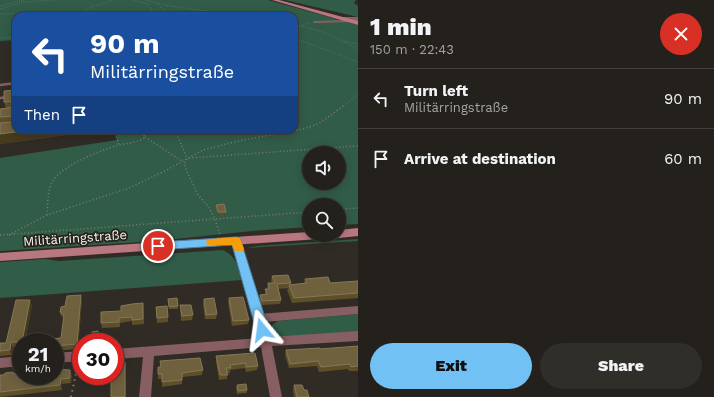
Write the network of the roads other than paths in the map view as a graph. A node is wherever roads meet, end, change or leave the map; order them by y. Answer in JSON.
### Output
{"nodes":[{"id":1,"x":274,"y":0,"type":"edge"},
{"id":2,"x":343,"y":19,"type":"junction"},
{"id":3,"x":358,"y":19,"type":"edge"},
{"id":4,"x":351,"y":21,"type":"junction"},
{"id":5,"x":314,"y":22,"type":"road end"},
{"id":6,"x":358,"y":23,"type":"edge"},
{"id":7,"x":12,"y":84,"type":"edge"},
{"id":8,"x":0,"y":85,"type":"edge"},
{"id":9,"x":12,"y":96,"type":"edge"},
{"id":10,"x":0,"y":98,"type":"edge"},
{"id":11,"x":358,"y":232,"type":"edge"},
{"id":12,"x":346,"y":233,"type":"edge"},
{"id":13,"x":302,"y":236,"type":"edge"},
{"id":14,"x":232,"y":241,"type":"junction"},
{"id":15,"x":0,"y":257,"type":"edge"},
{"id":16,"x":358,"y":310,"type":"edge"},
{"id":17,"x":259,"y":318,"type":"junction"},
{"id":18,"x":358,"y":336,"type":"edge"},
{"id":19,"x":266,"y":342,"type":"junction"},
{"id":20,"x":149,"y":351,"type":"junction"},
{"id":21,"x":124,"y":353,"type":"edge"},
{"id":22,"x":12,"y":362,"type":"edge"},
{"id":23,"x":0,"y":363,"type":"edge"},
{"id":24,"x":146,"y":397,"type":"edge"},
{"id":25,"x":276,"y":397,"type":"edge"}],
"edges":[{"from":1,"to":2,"type":"main road"},
{"from":2,"to":3,"type":"street"},
{"from":2,"to":4,"type":"main road"},
{"from":3,"to":4,"type":"street"},
{"from":4,"to":5,"type":"lane"},
{"from":4,"to":6,"type":"main road"},
{"from":7,"to":8,"type":"lane"},
{"from":9,"to":10,"type":"lane"},
{"from":11,"to":12,"type":"main road"},
{"from":13,"to":14,"type":"main road","name":"Militärringstraße"},
{"from":14,"to":15,"type":"main road","name":"Militärringstraße"},
{"from":14,"to":17,"type":"lane"},
{"from":16,"to":17,"type":"street"},
{"from":17,"to":19,"type":"street"},
{"from":18,"to":19,"type":"street"},
{"from":19,"to":20,"type":"street"},
{"from":19,"to":25,"type":"street"},
{"from":20,"to":21,"type":"street"},
{"from":20,"to":24,"type":"street"},
{"from":22,"to":23,"type":"street"}]}
